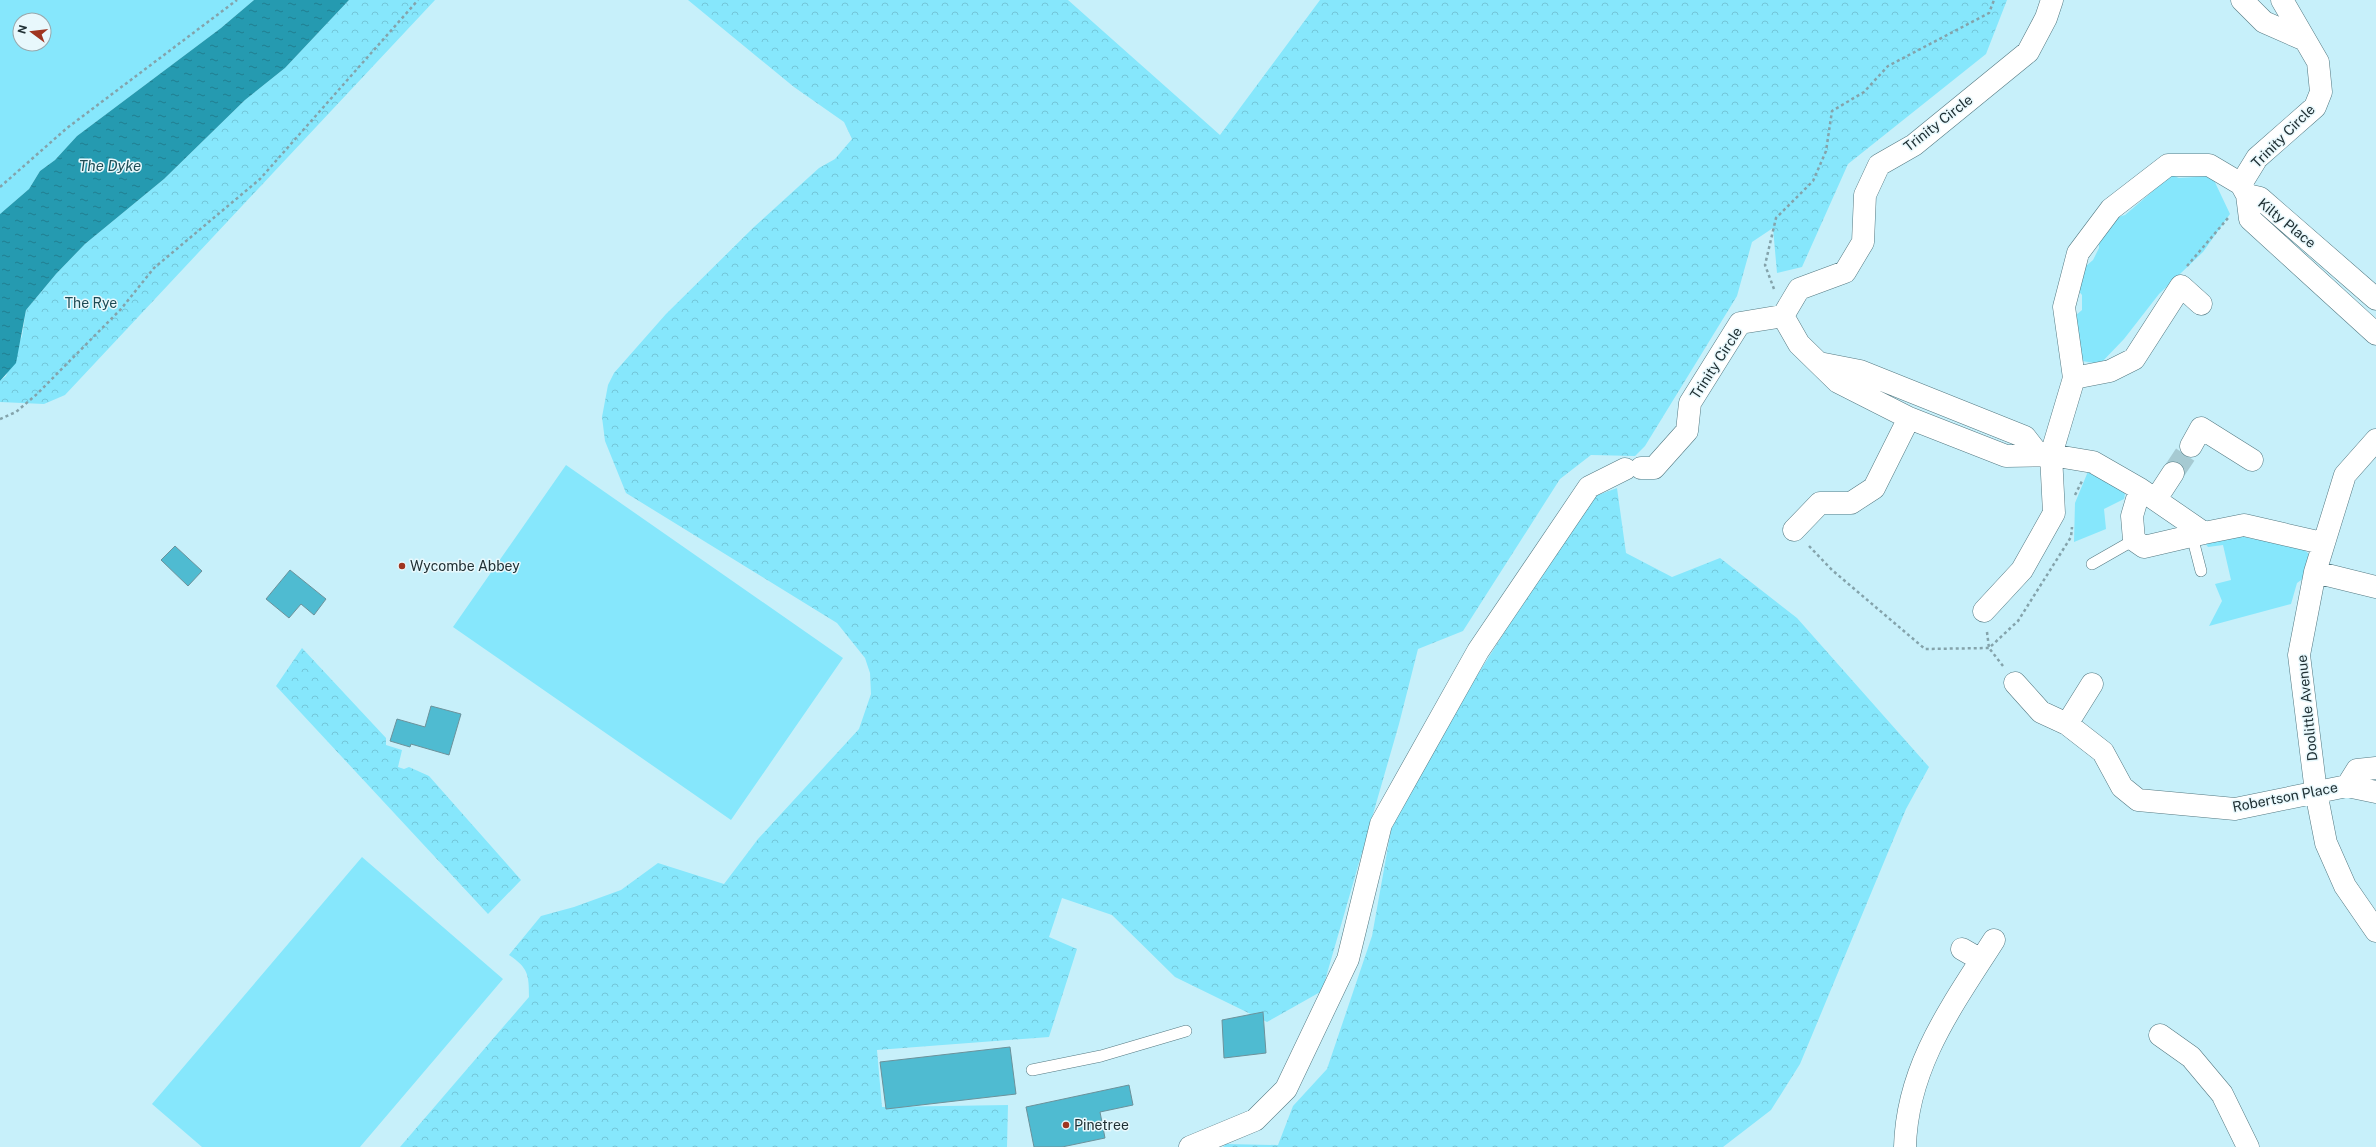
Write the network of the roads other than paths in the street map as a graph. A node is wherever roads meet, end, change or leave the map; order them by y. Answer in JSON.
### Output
{"nodes":[{"id":1,"x":2052,"y":0,"type":"edge"},
{"id":2,"x":2242,"y":0,"type":"edge"},
{"id":3,"x":2282,"y":0,"type":"edge"},
{"id":4,"x":2306,"y":40,"type":"junction"},
{"id":5,"x":2244,"y":190,"type":"junction"},
{"id":6,"x":2376,"y":299,"type":"edge"},
{"id":7,"x":2201,"y":304,"type":"dead end"},
{"id":8,"x":1783,"y":316,"type":"junction"},
{"id":9,"x":2376,"y":334,"type":"edge"},
{"id":10,"x":1819,"y":363,"type":"junction"},
{"id":11,"x":2074,"y":378,"type":"junction"},
{"id":12,"x":1909,"y":418,"type":"junction"},
{"id":13,"x":2376,"y":440,"type":"edge"},
{"id":14,"x":2191,"y":446,"type":"tunnel mouth"},
{"id":15,"x":2045,"y":455,"type":"junction"},
{"id":16,"x":2252,"y":460,"type":"dead end"},
{"id":17,"x":2173,"y":474,"type":"tunnel mouth"},
{"id":18,"x":2148,"y":494,"type":"junction"},
{"id":19,"x":1794,"y":530,"type":"road end"},
{"id":20,"x":2198,"y":534,"type":"junction"},
{"id":21,"x":2134,"y":540,"type":"junction"},
{"id":22,"x":2322,"y":543,"type":"junction"},
{"id":23,"x":2092,"y":564,"type":"dead end"},
{"id":24,"x":2201,"y":571,"type":"dead end"},
{"id":25,"x":2315,"y":572,"type":"junction"},
{"id":26,"x":2376,"y":587,"type":"edge"},
{"id":27,"x":1984,"y":611,"type":"dead end"},
{"id":28,"x":2015,"y":683,"type":"dead end"},
{"id":29,"x":2092,"y":684,"type":"dead end"},
{"id":30,"x":2067,"y":724,"type":"junction"},
{"id":31,"x":2376,"y":768,"type":"edge"},
{"id":32,"x":2347,"y":786,"type":"junction"},
{"id":33,"x":2316,"y":792,"type":"junction"},
{"id":34,"x":2376,"y":792,"type":"edge"},
{"id":35,"x":2376,"y":931,"type":"edge"},
{"id":36,"x":1994,"y":940,"type":"dead end"},
{"id":37,"x":1962,"y":950,"type":"dead end"},
{"id":38,"x":1981,"y":960,"type":"junction"},
{"id":39,"x":1186,"y":1030,"type":"dead end"},
{"id":40,"x":2160,"y":1035,"type":"dead end"},
{"id":41,"x":1032,"y":1070,"type":"dead end"},
{"id":42,"x":1190,"y":1147,"type":"edge"},
{"id":43,"x":1905,"y":1147,"type":"edge"},
{"id":44,"x":2248,"y":1147,"type":"edge"}],
"edges":[{"from":1,"to":8,"type":"street","name":"Trinity Circle"},
{"from":2,"to":4,"type":"street"},
{"from":3,"to":4,"type":"street","name":"Trinity Circle"},
{"from":4,"to":5,"type":"street","name":"Trinity Circle"},
{"from":5,"to":6,"type":"street","name":"Kilty Place"},
{"from":5,"to":9,"type":"street"},
{"from":5,"to":11,"type":"street","name":"Kilty Place"},
{"from":7,"to":11,"type":"street"},
{"from":8,"to":10,"type":"street"},
{"from":8,"to":42,"type":"street","name":"Trinity Circle"},
{"from":10,"to":12,"type":"street"},
{"from":10,"to":15,"type":"street"},
{"from":11,"to":15,"type":"street"},
{"from":12,"to":15,"type":"street"},
{"from":12,"to":19,"type":"street"},
{"from":13,"to":22,"type":"street","name":"Doolittle Avenue"},
{"from":14,"to":16,"type":"street"},
{"from":15,"to":18,"type":"street"},
{"from":15,"to":27,"type":"street"},
{"from":17,"to":18,"type":"street"},
{"from":18,"to":20,"type":"street"},
{"from":18,"to":21,"type":"street"},
{"from":20,"to":21,"type":"street"},
{"from":20,"to":22,"type":"street"},
{"from":20,"to":24,"type":"lane"},
{"from":21,"to":23,"type":"lane"},
{"from":22,"to":25,"type":"street","name":"Doolittle Avenue"},
{"from":25,"to":26,"type":"street"},
{"from":25,"to":33,"type":"street","name":"Doolittle Avenue"},
{"from":28,"to":30,"type":"street"},
{"from":29,"to":30,"type":"street"},
{"from":30,"to":33,"type":"street","name":"Robertson Place"},
{"from":31,"to":32,"type":"street","name":"Robertson Place"},
{"from":32,"to":33,"type":"street","name":"Robertson Place"},
{"from":32,"to":34,"type":"street"},
{"from":33,"to":35,"type":"street","name":"Doolittle Avenue"},
{"from":36,"to":38,"type":"street"},
{"from":37,"to":38,"type":"street"},
{"from":38,"to":43,"type":"street"},
{"from":39,"to":41,"type":"lane"},
{"from":40,"to":44,"type":"street"}]}
